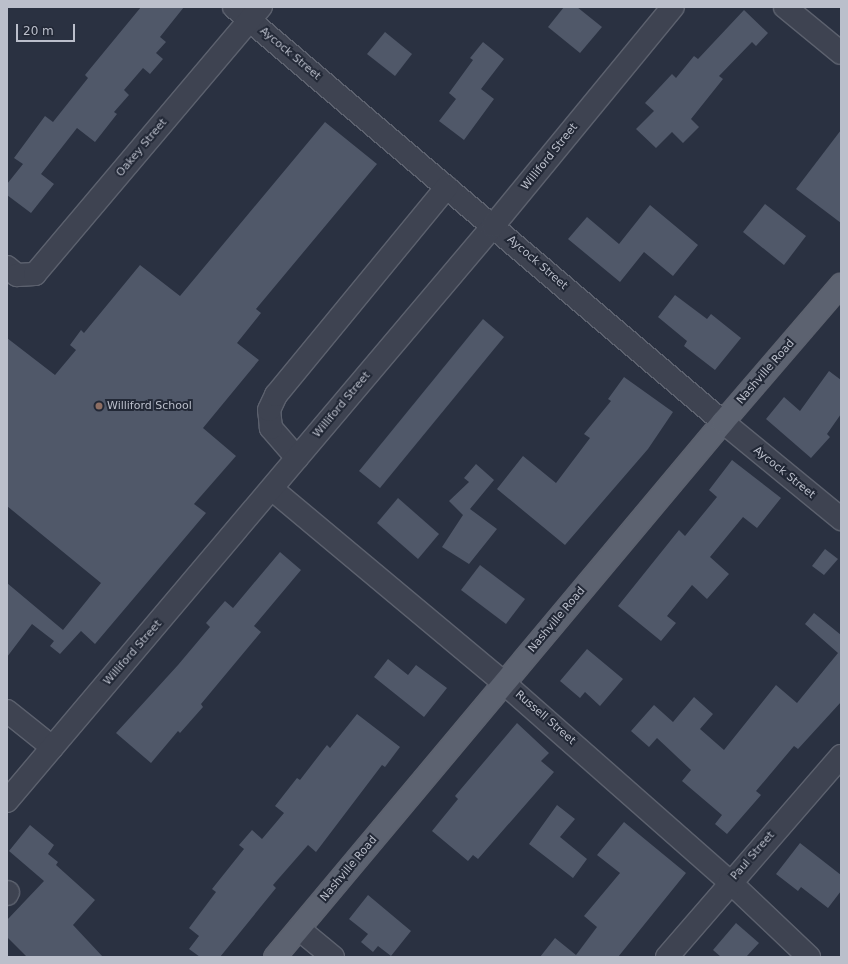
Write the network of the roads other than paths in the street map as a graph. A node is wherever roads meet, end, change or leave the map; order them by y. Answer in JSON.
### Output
{"nodes":[{"id":1,"x":672,"y":7,"type":"edge"},
{"id":2,"x":785,"y":7,"type":"edge"},
{"id":3,"x":248,"y":11,"type":"edge"},
{"id":4,"x":841,"y":53,"type":"edge"},
{"id":5,"x":447,"y":187,"type":"junction"},
{"id":6,"x":493,"y":226,"type":"junction"},
{"id":7,"x":12,"y":271,"type":"edge"},
{"id":8,"x":841,"y":285,"type":"edge"},
{"id":9,"x":723,"y":422,"type":"junction"},
{"id":10,"x":297,"y":458,"type":"junction"},
{"id":11,"x":272,"y":489,"type":"junction"},
{"id":12,"x":841,"y":519,"type":"edge"},
{"id":13,"x":504,"y":682,"type":"junction"},
{"id":14,"x":7,"y":711,"type":"edge"},
{"id":15,"x":52,"y":746,"type":"junction"},
{"id":16,"x":841,"y":756,"type":"edge"},
{"id":17,"x":7,"y":801,"type":"edge"},
{"id":18,"x":730,"y":882,"type":"junction"},
{"id":19,"x":299,"y":929,"type":"junction"},
{"id":20,"x":275,"y":957,"type":"edge"},
{"id":21,"x":333,"y":957,"type":"edge"},
{"id":22,"x":667,"y":957,"type":"edge"},
{"id":23,"x":809,"y":957,"type":"edge"}],
"edges":[{"from":1,"to":6,"type":"street","name":"Williford Street"},
{"from":2,"to":4,"type":"street"},
{"from":3,"to":5,"type":"street","name":"Aycock Street"},
{"from":3,"to":7,"type":"street","name":"Oakey Street"},
{"from":5,"to":6,"type":"street","name":"Aycock Street"},
{"from":5,"to":10,"type":"street"},
{"from":6,"to":9,"type":"street","name":"Aycock Street"},
{"from":6,"to":10,"type":"street","name":"Williford Street"},
{"from":8,"to":9,"type":"main road","name":"Nashville Road"},
{"from":9,"to":12,"type":"street","name":"Aycock Street"},
{"from":9,"to":13,"type":"main road","name":"Nashville Road"},
{"from":10,"to":11,"type":"street","name":"Williford Street"},
{"from":11,"to":13,"type":"street","name":"Russell Street"},
{"from":11,"to":15,"type":"street","name":"Williford Street"},
{"from":13,"to":18,"type":"street","name":"Russell Street"},
{"from":13,"to":19,"type":"main road","name":"Nashville Road"},
{"from":14,"to":15,"type":"street"},
{"from":15,"to":17,"type":"street","name":"Williford Street"},
{"from":16,"to":18,"type":"street","name":"Paul Street"},
{"from":18,"to":22,"type":"street","name":"Paul Street"},
{"from":18,"to":23,"type":"street","name":"Russell Street"},
{"from":19,"to":20,"type":"main road","name":"Nashville Road"},
{"from":19,"to":21,"type":"street"}]}
